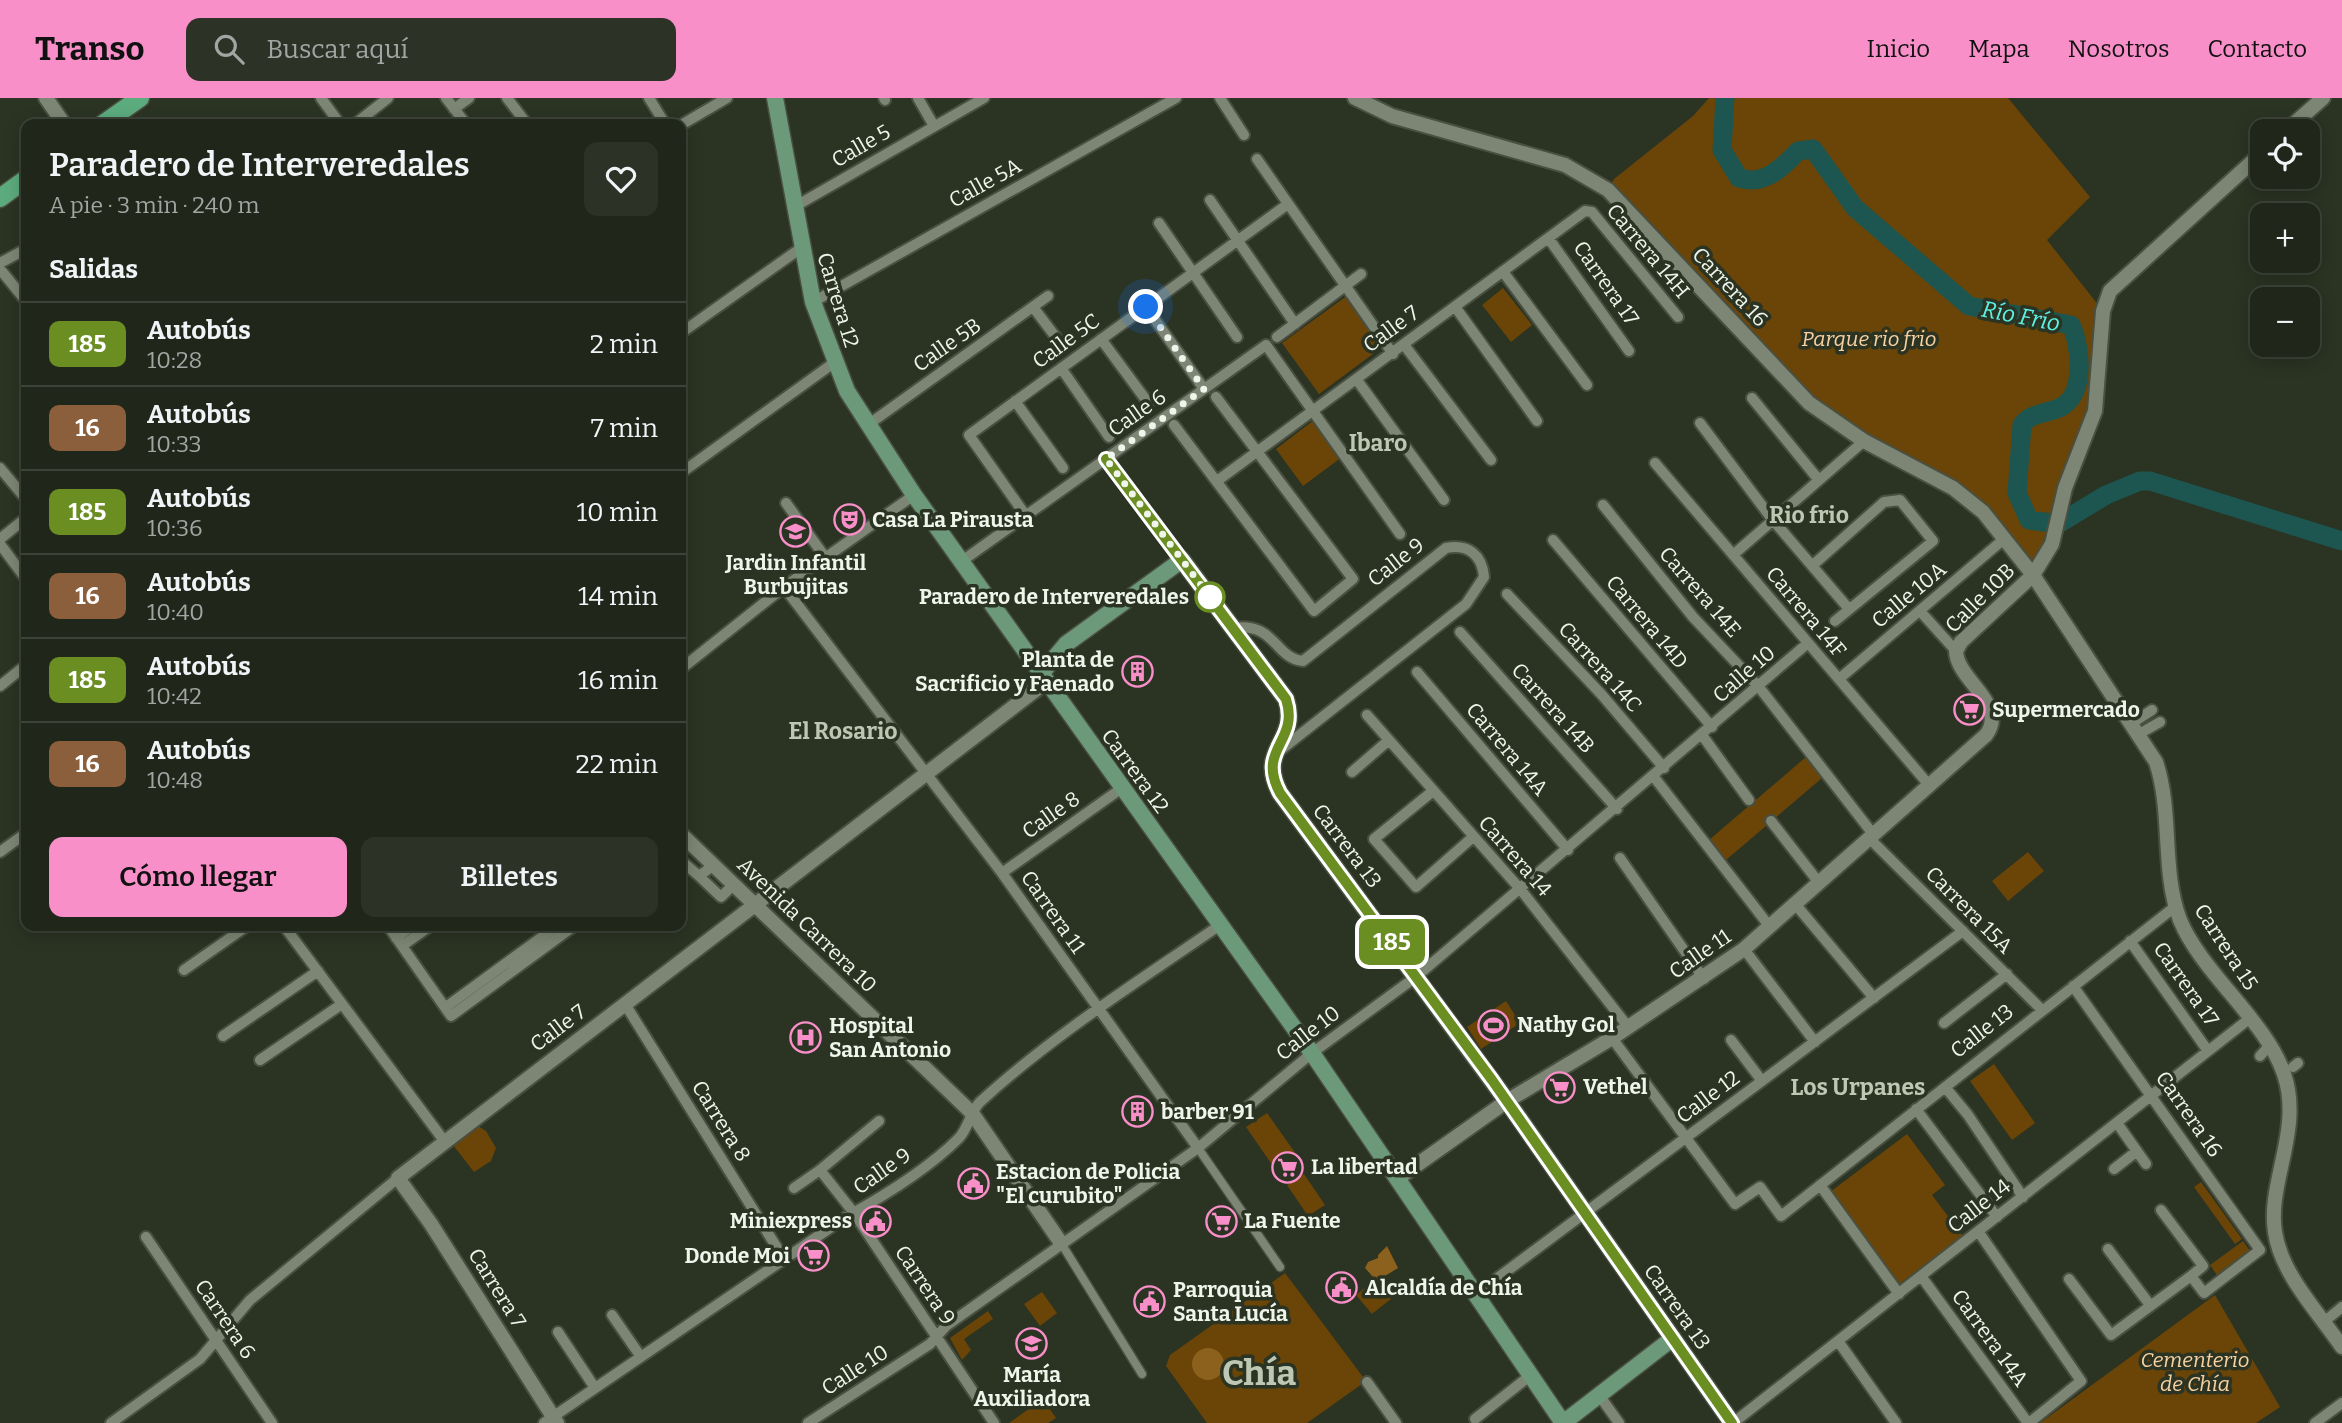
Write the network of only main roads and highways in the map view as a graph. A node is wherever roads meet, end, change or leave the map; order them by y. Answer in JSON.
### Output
{"nodes":[{"id":1,"x":140,"y":98,"type":"edge"},
{"id":2,"x":775,"y":98,"type":"edge"},
{"id":3,"x":110,"y":119,"type":"edge"},
{"id":4,"x":21,"y":183,"type":"edge"},
{"id":5,"x":0,"y":198,"type":"edge"},
{"id":6,"x":1044,"y":678,"type":"junction"},
{"id":7,"x":1273,"y":756,"type":"joint"},
{"id":8,"x":1673,"y":1338,"type":"junction"},
{"id":9,"x":1563,"y":1423,"type":"edge"},
{"id":10,"x":1732,"y":1423,"type":"edge"}],
"edges":[{"from":1,"to":3,"type":"main road"},
{"from":2,"to":6,"type":"main road","name":"Carrera 12"},
{"from":4,"to":5,"type":"main road"},
{"from":6,"to":7,"type":"main road","name":"Calle 7"},
{"from":6,"to":9,"type":"main road","name":"Carrera 12"},
{"from":7,"to":8,"type":"main road","name":"Carrera 13"},
{"from":8,"to":9,"type":"main road"},
{"from":8,"to":10,"type":"main road","name":"Carrera 13"}]}
